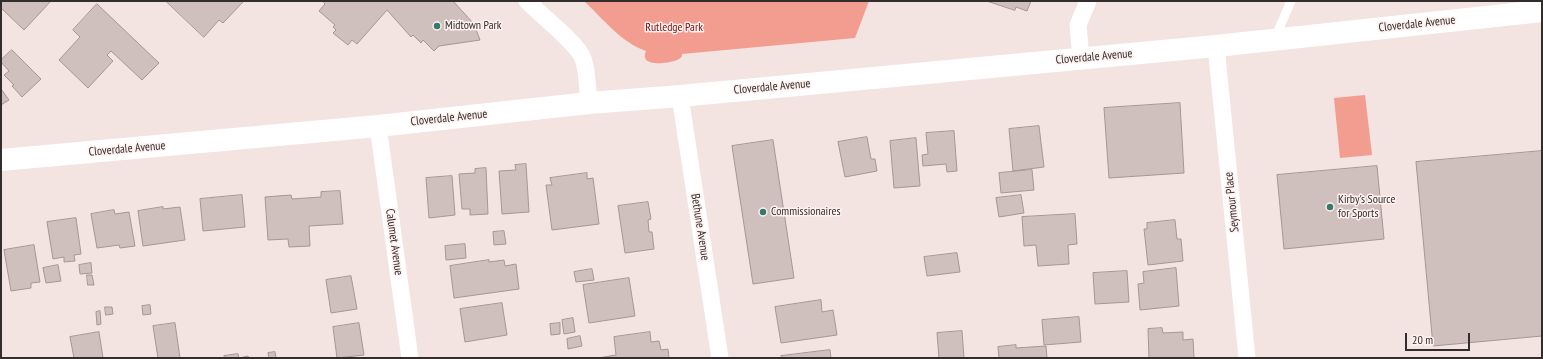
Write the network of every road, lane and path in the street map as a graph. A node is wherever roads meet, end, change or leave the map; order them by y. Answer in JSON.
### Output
{"nodes":[{"id":1,"x":527,"y":1,"type":"edge"},
{"id":2,"x":1088,"y":1,"type":"edge"},
{"id":3,"x":1291,"y":1,"type":"edge"},
{"id":4,"x":1497,"y":8,"type":"edge"},
{"id":5,"x":1542,"y":11,"type":"edge"},
{"id":6,"x":1275,"y":40,"type":"junction"},
{"id":7,"x":1216,"y":46,"type":"junction"},
{"id":8,"x":1081,"y":58,"type":"junction"},
{"id":9,"x":680,"y":96,"type":"junction"},
{"id":10,"x":589,"y":103,"type":"junction"},
{"id":11,"x":378,"y":126,"type":"junction"},
{"id":12,"x":1,"y":160,"type":"edge"},
{"id":13,"x":410,"y":358,"type":"edge"},
{"id":14,"x":720,"y":358,"type":"edge"},
{"id":15,"x":1247,"y":358,"type":"edge"}],
"edges":[{"from":1,"to":10,"type":"street"},
{"from":2,"to":8,"type":"street"},
{"from":3,"to":6,"type":"lane"},
{"from":4,"to":5,"type":"main road","name":"Cloverdale Avenue"},
{"from":4,"to":6,"type":"main road","name":"Cloverdale Avenue"},
{"from":6,"to":7,"type":"main road","name":"Cloverdale Avenue"},
{"from":7,"to":8,"type":"main road","name":"Cloverdale Avenue"},
{"from":7,"to":15,"type":"street","name":"Seymour Place"},
{"from":8,"to":9,"type":"main road","name":"Cloverdale Avenue"},
{"from":9,"to":10,"type":"main road","name":"Cloverdale Avenue"},
{"from":9,"to":14,"type":"street","name":"Bethune Avenue"},
{"from":10,"to":11,"type":"main road","name":"Cloverdale Avenue"},
{"from":11,"to":12,"type":"main road","name":"Cloverdale Avenue"},
{"from":11,"to":13,"type":"street","name":"Calumet Avenue"}]}
